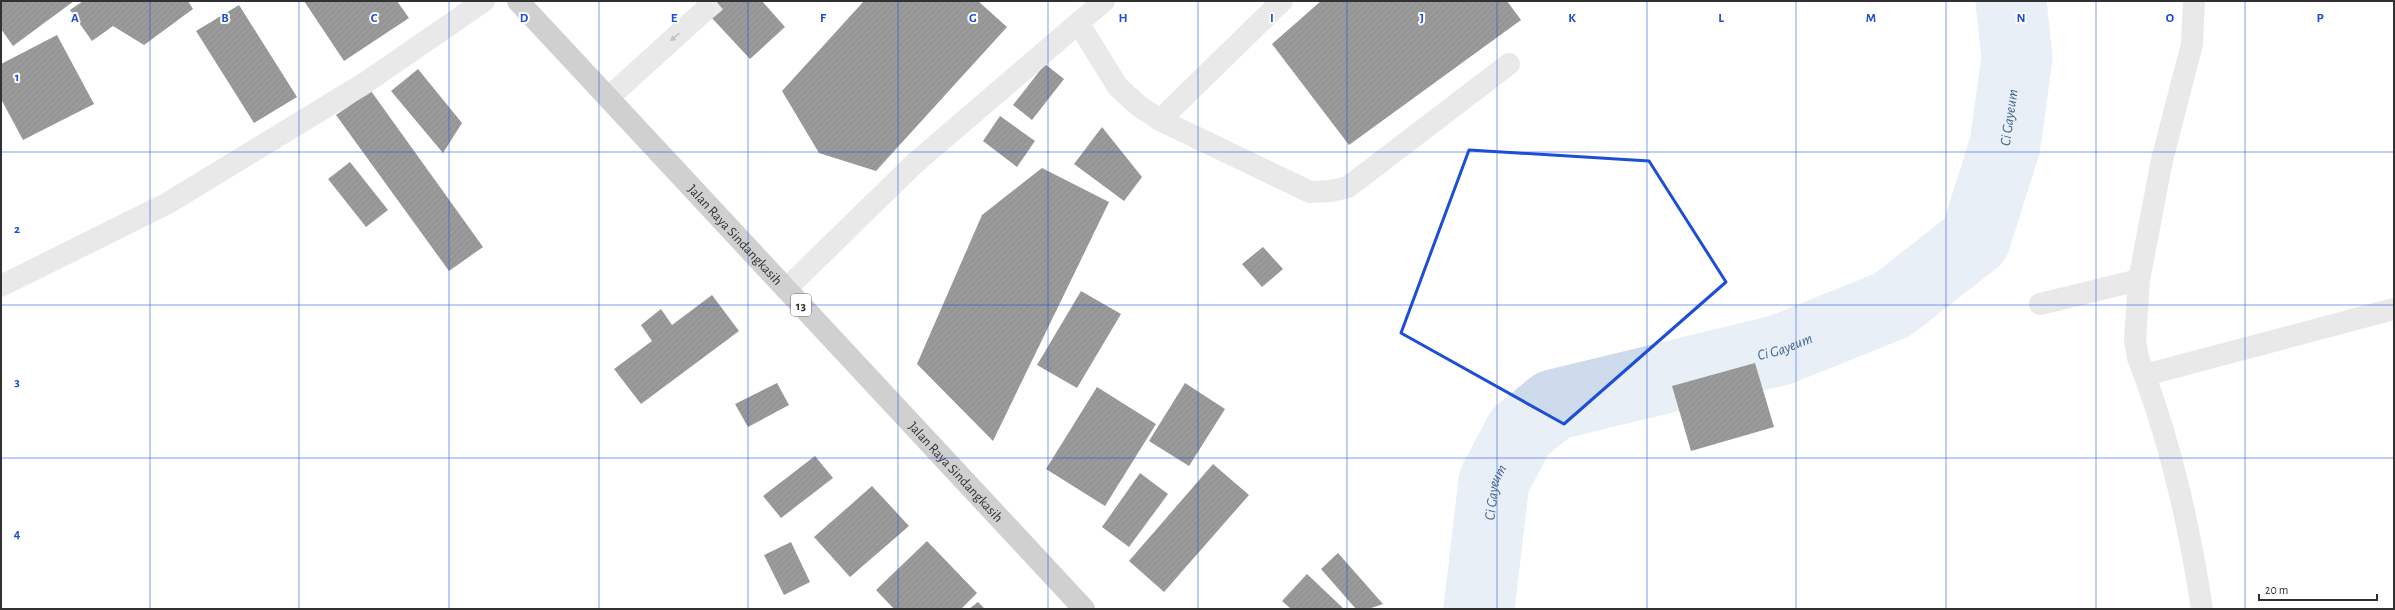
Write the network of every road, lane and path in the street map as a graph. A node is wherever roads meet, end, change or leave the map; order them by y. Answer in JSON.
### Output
{"nodes":[{"id":1,"x":484,"y":1,"type":"edge"},
{"id":2,"x":518,"y":1,"type":"edge"},
{"id":3,"x":1104,"y":1,"type":"edge"},
{"id":4,"x":1282,"y":1,"type":"edge"},
{"id":5,"x":2194,"y":1,"type":"edge"},
{"id":6,"x":704,"y":11,"type":"tunnel mouth"},
{"id":7,"x":1079,"y":24,"type":"junction"},
{"id":8,"x":1509,"y":64,"type":"dead end"},
{"id":9,"x":608,"y":98,"type":"junction"},
{"id":10,"x":1160,"y":120,"type":"junction"},
{"id":11,"x":2139,"y":280,"type":"junction"},
{"id":12,"x":1,"y":286,"type":"edge"},
{"id":13,"x":786,"y":289,"type":"junction"},
{"id":14,"x":2040,"y":304,"type":"dead end"},
{"id":15,"x":2394,"y":308,"type":"edge"},
{"id":16,"x":2144,"y":375,"type":"junction"},
{"id":17,"x":1084,"y":609,"type":"edge"},
{"id":18,"x":2202,"y":609,"type":"edge"}],
"edges":[{"from":1,"to":12,"type":"street"},
{"from":2,"to":9,"type":"highway","name":"Jalan Raya Sindangkasih","number":"13"},
{"from":3,"to":7,"type":"street"},
{"from":4,"to":10,"type":"street"},
{"from":5,"to":11,"type":"street"},
{"from":6,"to":9,"type":"street","one_way":true},
{"from":7,"to":10,"type":"street"},
{"from":7,"to":13,"type":"street"},
{"from":8,"to":10,"type":"street"},
{"from":9,"to":13,"type":"highway","name":"Jalan Raya Sindangkasih","number":"13"},
{"from":11,"to":14,"type":"street"},
{"from":11,"to":16,"type":"street"},
{"from":13,"to":17,"type":"highway","name":"Jalan Raya Sindangkasih","number":"13"},
{"from":15,"to":16,"type":"street"},
{"from":16,"to":18,"type":"street"}]}
